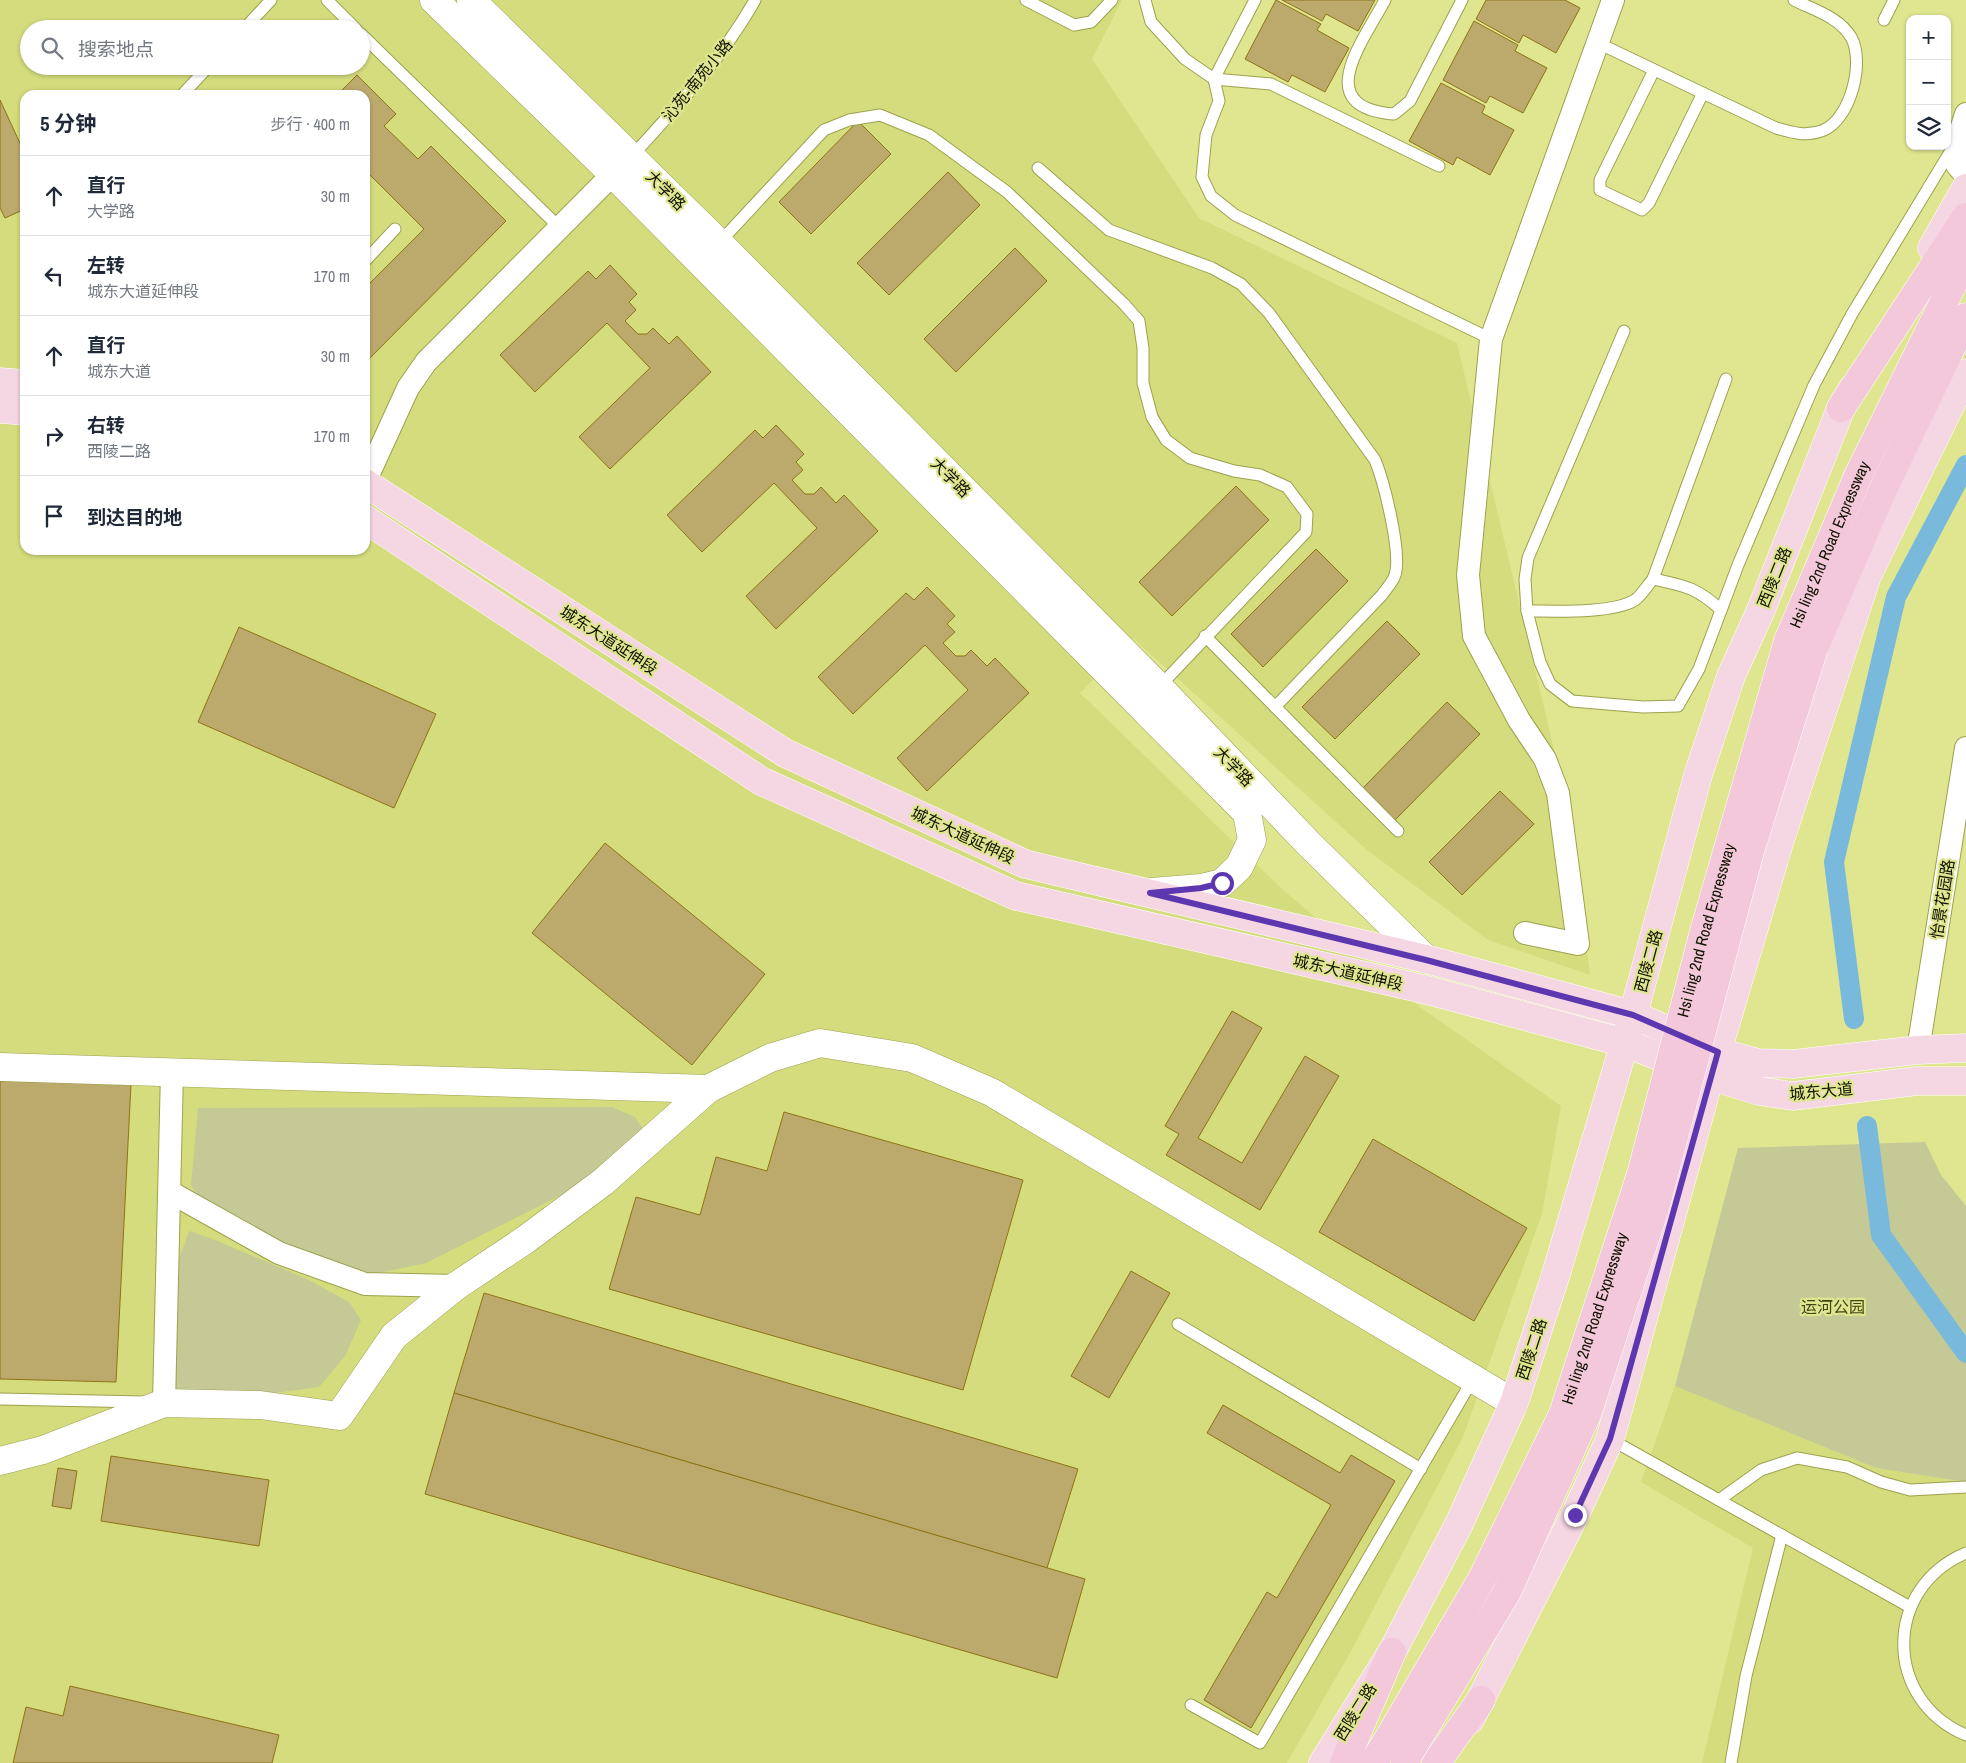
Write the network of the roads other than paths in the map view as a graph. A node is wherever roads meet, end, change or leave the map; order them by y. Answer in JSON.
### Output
{"nodes":[{"id":1,"x":271,"y":0,"type":"edge"},
{"id":2,"x":327,"y":0,"type":"edge"},
{"id":3,"x":434,"y":0,"type":"edge"},
{"id":4,"x":470,"y":0,"type":"edge"},
{"id":5,"x":755,"y":0,"type":"edge"},
{"id":6,"x":1026,"y":0,"type":"edge"},
{"id":7,"x":1112,"y":0,"type":"edge"},
{"id":8,"x":1145,"y":0,"type":"edge"},
{"id":9,"x":1255,"y":0,"type":"edge"},
{"id":10,"x":1385,"y":0,"type":"edge"},
{"id":11,"x":1462,"y":0,"type":"edge"},
{"id":12,"x":1613,"y":0,"type":"edge"},
{"id":13,"x":1794,"y":0,"type":"edge"},
{"id":14,"x":1894,"y":0,"type":"edge"},
{"id":15,"x":252,"y":20,"type":"edge"},
{"id":16,"x":347,"y":20,"type":"edge"},
{"id":17,"x":1884,"y":20,"type":"dead end"},
{"id":18,"x":370,"y":43,"type":"edge"},
{"id":19,"x":1598,"y":43,"type":"junction"},
{"id":20,"x":1654,"y":70,"type":"junction"},
{"id":21,"x":201,"y":75,"type":"edge"},
{"id":22,"x":1214,"y":79,"type":"junction"},
{"id":23,"x":187,"y":90,"type":"edge"},
{"id":24,"x":1703,"y":93,"type":"junction"},
{"id":25,"x":1966,"y":114,"type":"edge"},
{"id":26,"x":1958,"y":139,"type":"junction"},
{"id":27,"x":623,"y":165,"type":"junction"},
{"id":28,"x":1439,"y":166,"type":"dead end"},
{"id":29,"x":1038,"y":168,"type":"dead end"},
{"id":30,"x":1966,"y":176,"type":"edge"},
{"id":31,"x":1966,"y":188,"type":"edge"},
{"id":32,"x":1966,"y":217,"type":"edge"},
{"id":33,"x":559,"y":227,"type":"junction"},
{"id":34,"x":395,"y":229,"type":"dead end"},
{"id":35,"x":719,"y":243,"type":"junction"},
{"id":36,"x":370,"y":256,"type":"edge"},
{"id":37,"x":1966,"y":257,"type":"edge"},
{"id":38,"x":1966,"y":317,"type":"edge"},
{"id":39,"x":1624,"y":331,"type":"dead end"},
{"id":40,"x":1492,"y":339,"type":"junction"},
{"id":41,"x":1966,"y":373,"type":"edge"},
{"id":42,"x":1726,"y":378,"type":"dead end"},
{"id":43,"x":0,"y":382,"type":"edge"},
{"id":44,"x":20,"y":384,"type":"edge"},
{"id":45,"x":1841,"y":408,"type":"junction"},
{"id":46,"x":0,"y":409,"type":"edge"},
{"id":47,"x":20,"y":411,"type":"edge"},
{"id":48,"x":370,"y":471,"type":"edge"},
{"id":49,"x":370,"y":485,"type":"edge"},
{"id":50,"x":370,"y":521,"type":"edge"},
{"id":51,"x":1653,"y":580,"type":"junction"},
{"id":52,"x":1721,"y":610,"type":"junction"},
{"id":53,"x":1527,"y":611,"type":"junction"},
{"id":54,"x":1205,"y":636,"type":"junction"},
{"id":55,"x":1801,"y":644,"type":"junction"},
{"id":56,"x":1158,"y":687,"type":"junction"},
{"id":57,"x":1275,"y":707,"type":"junction"},
{"id":58,"x":1966,"y":748,"type":"edge"},
{"id":59,"x":1398,"y":831,"type":"dead end"},
{"id":60,"x":1150,"y":893,"type":"junction"},
{"id":61,"x":1525,"y":933,"type":"dead end"},
{"id":62,"x":1426,"y":960,"type":"junction"},
{"id":63,"x":1633,"y":1015,"type":"junction"},
{"id":64,"x":1625,"y":1043,"type":"junction"},
{"id":65,"x":1966,"y":1048,"type":"edge"},
{"id":66,"x":1918,"y":1050,"type":"junction"},
{"id":67,"x":1714,"y":1064,"type":"junction"},
{"id":68,"x":0,"y":1067,"type":"edge"},
{"id":69,"x":172,"y":1072,"type":"junction"},
{"id":70,"x":1966,"y":1081,"type":"edge"},
{"id":71,"x":708,"y":1089,"type":"junction"},
{"id":72,"x":170,"y":1192,"type":"junction"},
{"id":73,"x":456,"y":1286,"type":"junction"},
{"id":74,"x":1178,"y":1324,"type":"dead end"},
{"id":75,"x":1473,"y":1379,"type":"junction"},
{"id":76,"x":0,"y":1398,"type":"edge"},
{"id":77,"x":164,"y":1403,"type":"junction"},
{"id":78,"x":1514,"y":1403,"type":"junction"},
{"id":79,"x":1610,"y":1439,"type":"junction"},
{"id":80,"x":0,"y":1461,"type":"edge"},
{"id":81,"x":1421,"y":1469,"type":"junction"},
{"id":82,"x":1966,"y":1487,"type":"edge"},
{"id":83,"x":1719,"y":1500,"type":"junction"},
{"id":84,"x":1782,"y":1535,"type":"junction"},
{"id":85,"x":1966,"y":1553,"type":"edge"},
{"id":86,"x":1910,"y":1607,"type":"junction"},
{"id":87,"x":1392,"y":1652,"type":"junction"},
{"id":88,"x":1481,"y":1700,"type":"junction"},
{"id":89,"x":1191,"y":1705,"type":"dead end"},
{"id":90,"x":1966,"y":1735,"type":"edge"},
{"id":91,"x":1391,"y":1758,"type":"edge"},
{"id":92,"x":1323,"y":1763,"type":"edge"},
{"id":93,"x":1344,"y":1763,"type":"edge"},
{"id":94,"x":1436,"y":1763,"type":"edge"},
{"id":95,"x":1446,"y":1763,"type":"edge"},
{"id":96,"x":1731,"y":1763,"type":"edge"}],
"edges":[{"from":1,"to":15,"type":"lane"},
{"from":2,"to":16,"type":"lane"},
{"from":3,"to":27,"type":"main road","name":"大学路"},
{"from":4,"to":27,"type":"main road","name":"大学路"},
{"from":5,"to":27,"type":"lane","name":"沁苑-南苑小路"},
{"from":6,"to":7,"type":"lane"},
{"from":8,"to":22,"type":"lane"},
{"from":9,"to":22,"type":"lane"},
{"from":10,"to":11,"type":"lane"},
{"from":12,"to":19,"type":"street"},
{"from":13,"to":24,"type":"lane"},
{"from":14,"to":17,"type":"lane"},
{"from":18,"to":33,"type":"lane"},
{"from":19,"to":20,"type":"lane"},
{"from":19,"to":40,"type":"street"},
{"from":20,"to":24,"type":"lane"},
{"from":20,"to":24,"type":"lane"},
{"from":21,"to":23,"type":"lane"},
{"from":22,"to":28,"type":"lane"},
{"from":22,"to":40,"type":"lane"},
{"from":25,"to":26,"type":"street"},
{"from":26,"to":30,"type":"street"},
{"from":26,"to":52,"type":"lane"},
{"from":27,"to":33,"type":"street"},
{"from":27,"to":35,"type":"main road","name":"大学路"},
{"from":27,"to":60,"type":"main road","name":"大学路"},
{"from":29,"to":57,"type":"lane"},
{"from":31,"to":45,"type":"main road","name":"西陵二路"},
{"from":32,"to":45,"type":"highway"},
{"from":33,"to":48,"type":"street"},
{"from":34,"to":36,"type":"lane"},
{"from":35,"to":54,"type":"lane"},
{"from":35,"to":56,"type":"main road","name":"大学路"},
{"from":37,"to":55,"type":"highway","name":"Hsi ling 2nd Road Expressway"},
{"from":38,"to":55,"type":"highway","name":"Hsi ling 2nd Road Expressway"},
{"from":39,"to":53,"type":"lane"},
{"from":40,"to":61,"type":"street"},
{"from":41,"to":67,"type":"main road"},
{"from":42,"to":51,"type":"lane"},
{"from":43,"to":44,"type":"main road"},
{"from":45,"to":63,"type":"main road","name":"西陵二路"},
{"from":46,"to":47,"type":"main road"},
{"from":49,"to":60,"type":"main road","name":"城东大道延伸段"},
{"from":50,"to":64,"type":"main road","name":"城东大道延伸段"},
{"from":51,"to":52,"type":"lane"},
{"from":51,"to":53,"type":"lane"},
{"from":52,"to":53,"type":"lane"},
{"from":54,"to":56,"type":"lane"},
{"from":54,"to":57,"type":"lane"},
{"from":55,"to":91,"type":"highway","name":"Hsi ling 2nd Road Expressway","bridge":true},
{"from":56,"to":62,"type":"main road","name":"大学路"},
{"from":57,"to":59,"type":"lane"},
{"from":58,"to":66,"type":"street","name":"怡景花园路"},
{"from":60,"to":62,"type":"main road","name":"城东大道延伸段"},
{"from":62,"to":63,"type":"main road","name":"城东大道延伸段"},
{"from":63,"to":64,"type":"main road","name":"西陵二路"},
{"from":63,"to":67,"type":"main road","name":"城东大道"},
{"from":64,"to":67,"type":"main road","name":"城东大道"},
{"from":64,"to":78,"type":"main road","name":"西陵二路"},
{"from":65,"to":66,"type":"main road","name":"城东大道"},
{"from":66,"to":67,"type":"main road","name":"城东大道"},
{"from":67,"to":70,"type":"main road","name":"城东大道"},
{"from":67,"to":79,"type":"main road"},
{"from":68,"to":69,"type":"main road"},
{"from":69,"to":71,"type":"main road"},
{"from":69,"to":72,"type":"street"},
{"from":71,"to":73,"type":"main road"},
{"from":71,"to":75,"type":"main road"},
{"from":72,"to":73,"type":"street"},
{"from":72,"to":77,"type":"street"},
{"from":73,"to":77,"type":"main road"},
{"from":74,"to":81,"type":"lane"},
{"from":75,"to":78,"type":"main road"},
{"from":75,"to":81,"type":"lane"},
{"from":76,"to":77,"type":"lane"},
{"from":77,"to":80,"type":"main road"},
{"from":78,"to":87,"type":"main road","name":"西陵二路"},
{"from":79,"to":83,"type":"lane"},
{"from":79,"to":88,"type":"main road"},
{"from":81,"to":89,"type":"lane"},
{"from":82,"to":83,"type":"lane"},
{"from":83,"to":84,"type":"lane"},
{"from":84,"to":86,"type":"lane"},
{"from":84,"to":96,"type":"lane"},
{"from":85,"to":86,"type":"lane"},
{"from":86,"to":90,"type":"lane"},
{"from":87,"to":92,"type":"main road","name":"西陵二路"},
{"from":87,"to":93,"type":"highway"},
{"from":88,"to":94,"type":"highway"},
{"from":88,"to":95,"type":"main road"}]}
